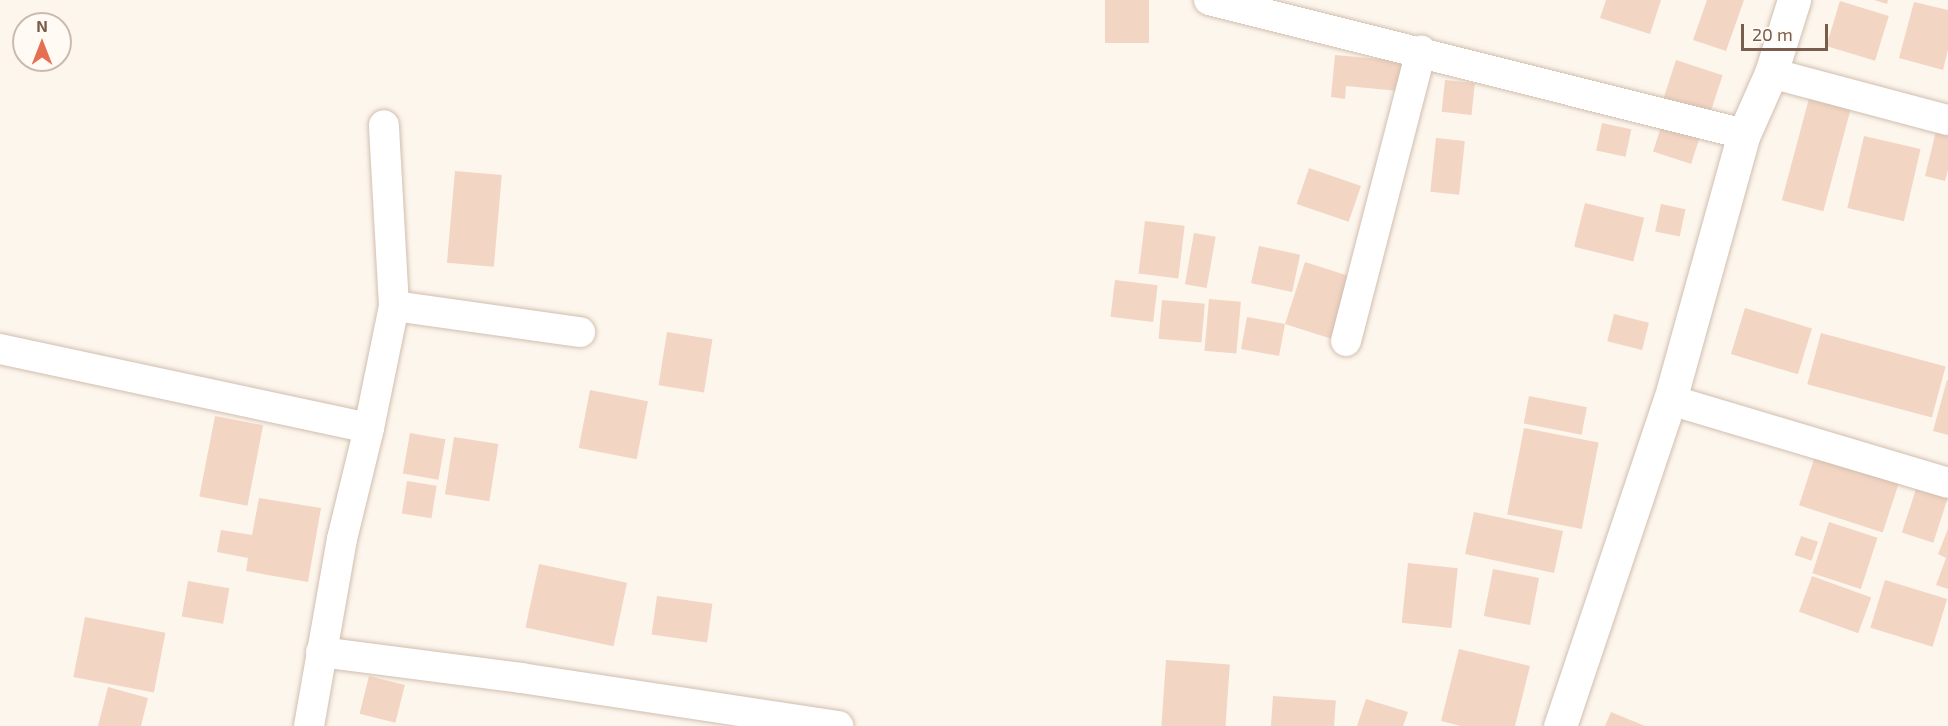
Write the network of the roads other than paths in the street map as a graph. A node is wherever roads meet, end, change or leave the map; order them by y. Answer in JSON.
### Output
{"nodes":[{"id":1,"x":1209,"y":0,"type":"edge"},
{"id":2,"x":1794,"y":0,"type":"edge"},
{"id":3,"x":1421,"y":51,"type":"junction"},
{"id":4,"x":1771,"y":73,"type":"junction"},
{"id":5,"x":1948,"y":120,"type":"edge"},
{"id":6,"x":384,"y":125,"type":"dead end"},
{"id":7,"x":1744,"y":134,"type":"junction"},
{"id":8,"x":394,"y":306,"type":"junction"},
{"id":9,"x":580,"y":332,"type":"dead end"},
{"id":10,"x":1346,"y":341,"type":"dead end"},
{"id":11,"x":0,"y":349,"type":"edge"},
{"id":12,"x":1670,"y":400,"type":"junction"},
{"id":13,"x":369,"y":428,"type":"junction"},
{"id":14,"x":1948,"y":483,"type":"edge"},
{"id":15,"x":321,"y":652,"type":"junction"},
{"id":16,"x":309,"y":726,"type":"edge"},
{"id":17,"x":838,"y":726,"type":"edge"},
{"id":18,"x":1560,"y":726,"type":"edge"}],
"edges":[{"from":1,"to":3,"type":"street"},
{"from":2,"to":4,"type":"street"},
{"from":3,"to":7,"type":"street"},
{"from":3,"to":10,"type":"street"},
{"from":4,"to":5,"type":"street"},
{"from":4,"to":7,"type":"street"},
{"from":6,"to":8,"type":"street"},
{"from":7,"to":12,"type":"street"},
{"from":8,"to":9,"type":"street"},
{"from":8,"to":13,"type":"street"},
{"from":11,"to":13,"type":"street"},
{"from":12,"to":14,"type":"street"},
{"from":12,"to":18,"type":"street"},
{"from":13,"to":15,"type":"street"},
{"from":15,"to":16,"type":"street"},
{"from":15,"to":17,"type":"street"}]}
